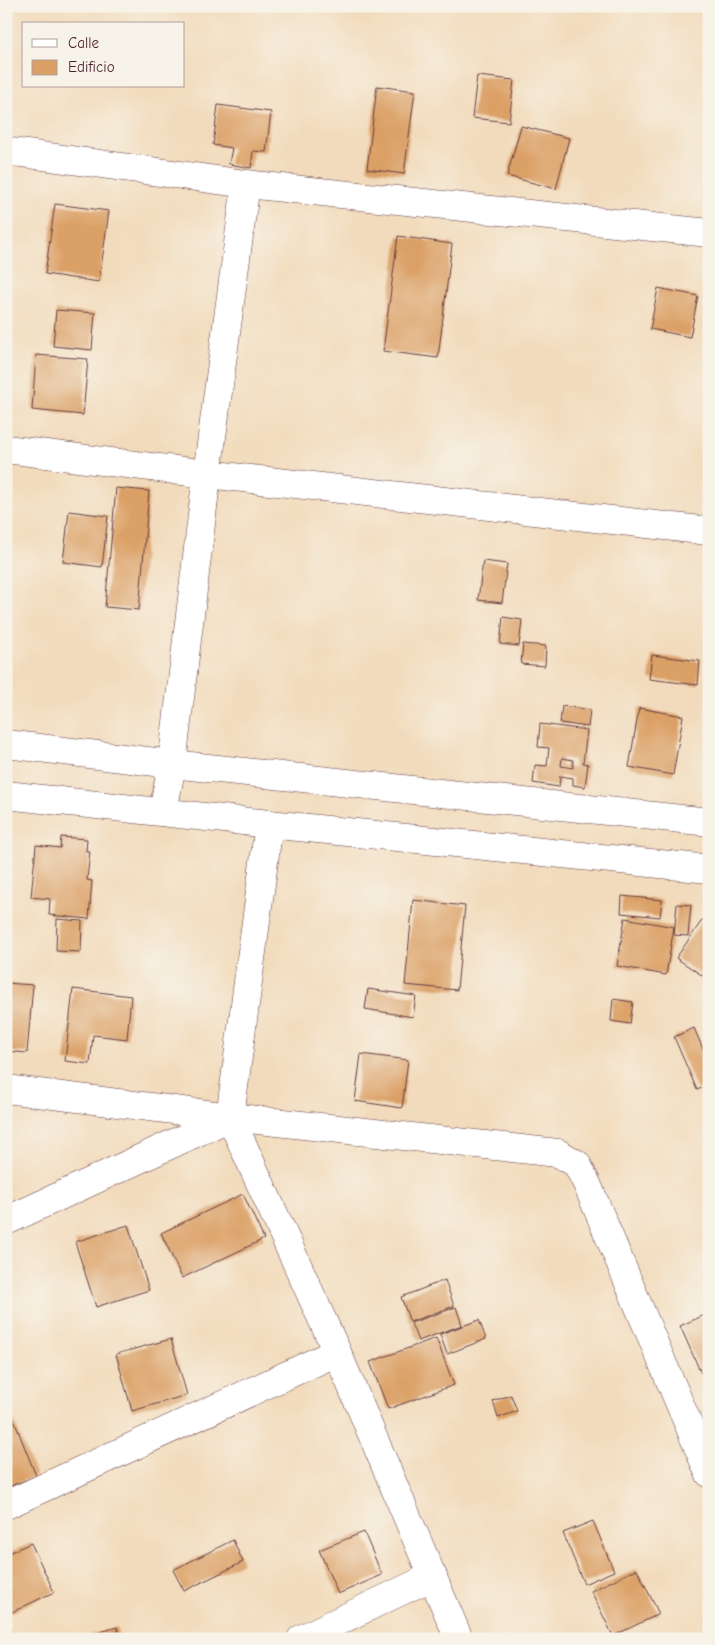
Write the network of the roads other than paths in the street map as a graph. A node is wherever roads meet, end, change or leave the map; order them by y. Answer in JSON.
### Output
{"nodes":[{"id":1,"x":6,"y":151,"type":"edge"},
{"id":2,"x":246,"y":184,"type":"junction"},
{"id":3,"x":709,"y":233,"type":"edge"},
{"id":4,"x":6,"y":449,"type":"edge"},
{"id":5,"x":207,"y":474,"type":"junction"},
{"id":6,"x":709,"y":531,"type":"edge"},
{"id":7,"x":6,"y":744,"type":"edge"},
{"id":8,"x":172,"y":764,"type":"junction"},
{"id":9,"x":6,"y":795,"type":"edge"},
{"id":10,"x":163,"y":812,"type":"junction"},
{"id":11,"x":709,"y":822,"type":"edge"},
{"id":12,"x":269,"y":824,"type":"junction"},
{"id":13,"x":709,"y":869,"type":"edge"},
{"id":14,"x":6,"y":1089,"type":"edge"},
{"id":15,"x":230,"y":1117,"type":"junction"},
{"id":16,"x":6,"y":1221,"type":"edge"},
{"id":17,"x":337,"y":1352,"type":"junction"},
{"id":18,"x":709,"y":1473,"type":"edge"},
{"id":19,"x":6,"y":1505,"type":"edge"},
{"id":20,"x":433,"y":1576,"type":"junction"},
{"id":21,"x":301,"y":1639,"type":"edge"},
{"id":22,"x":459,"y":1639,"type":"edge"}],
"edges":[{"from":1,"to":2,"type":"street"},
{"from":2,"to":3,"type":"street"},
{"from":2,"to":5,"type":"street"},
{"from":4,"to":5,"type":"street"},
{"from":5,"to":6,"type":"street"},
{"from":5,"to":8,"type":"street"},
{"from":7,"to":8,"type":"street"},
{"from":8,"to":10,"type":"street"},
{"from":8,"to":11,"type":"street"},
{"from":9,"to":10,"type":"street"},
{"from":10,"to":12,"type":"street"},
{"from":12,"to":13,"type":"street"},
{"from":12,"to":15,"type":"street"},
{"from":14,"to":15,"type":"street"},
{"from":15,"to":16,"type":"street"},
{"from":15,"to":17,"type":"street"},
{"from":15,"to":18,"type":"street"},
{"from":17,"to":19,"type":"street"},
{"from":17,"to":20,"type":"street"},
{"from":20,"to":21,"type":"street"},
{"from":20,"to":22,"type":"street"}]}
